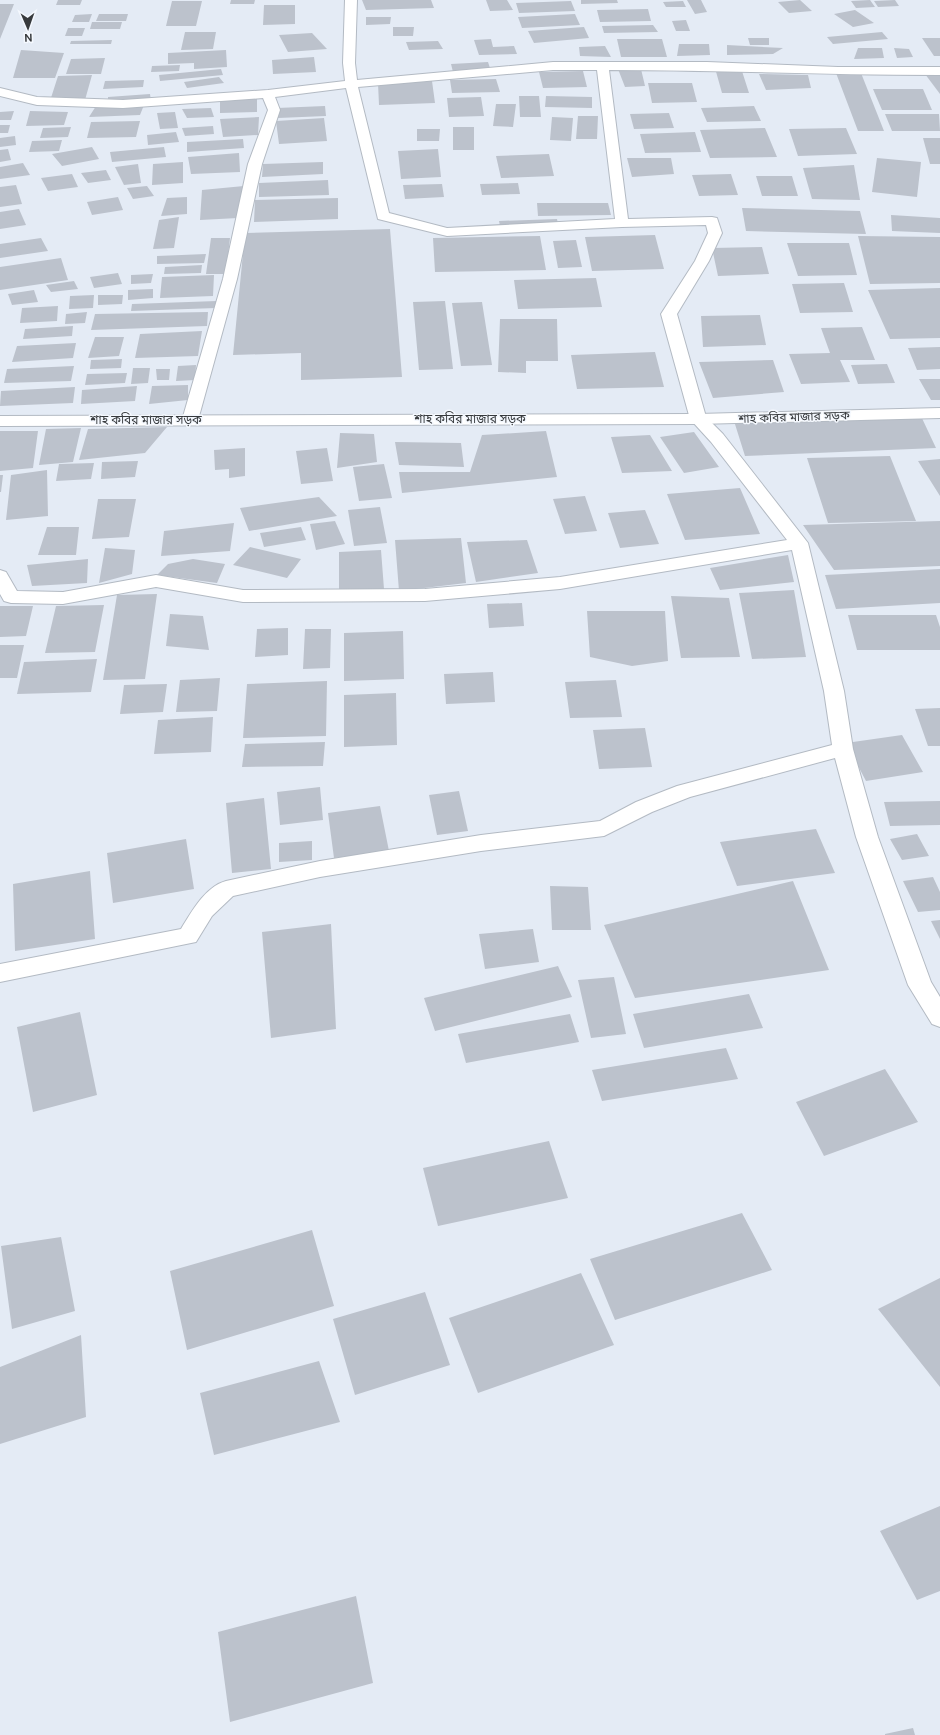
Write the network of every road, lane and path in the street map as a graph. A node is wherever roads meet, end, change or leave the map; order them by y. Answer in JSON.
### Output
{"nodes":[{"id":1,"x":351,"y":0,"type":"edge"},
{"id":2,"x":602,"y":65,"type":"junction"},
{"id":3,"x":940,"y":71,"type":"edge"},
{"id":4,"x":351,"y":84,"type":"junction"},
{"id":5,"x":0,"y":92,"type":"edge"},
{"id":6,"x":268,"y":94,"type":"junction"},
{"id":7,"x":622,"y":223,"type":"junction"},
{"id":8,"x":940,"y":413,"type":"edge"},
{"id":9,"x":698,"y":419,"type":"junction"},
{"id":10,"x":190,"y":420,"type":"junction"},
{"id":11,"x":0,"y":421,"type":"edge"},
{"id":12,"x":799,"y":543,"type":"junction"},
{"id":13,"x":0,"y":576,"type":"edge"},
{"id":14,"x":843,"y":749,"type":"junction"},
{"id":15,"x":0,"y":973,"type":"edge"},
{"id":16,"x":940,"y":1017,"type":"edge"}],
"edges":[{"from":1,"to":4,"type":"street"},
{"from":2,"to":3,"type":"street"},
{"from":2,"to":4,"type":"street"},
{"from":2,"to":7,"type":"street"},
{"from":4,"to":6,"type":"street"},
{"from":4,"to":7,"type":"street"},
{"from":5,"to":6,"type":"street"},
{"from":6,"to":10,"type":"street"},
{"from":7,"to":9,"type":"street"},
{"from":8,"to":9,"type":"street","name":"শাহ কবির মাজার সড়ক"},
{"from":9,"to":10,"type":"street","name":"শাহ কবির মাজার সড়ক"},
{"from":9,"to":12,"type":"street"},
{"from":10,"to":11,"type":"street","name":"শাহ কবির মাজার সড়ক"},
{"from":12,"to":13,"type":"street"},
{"from":12,"to":14,"type":"street"},
{"from":14,"to":15,"type":"street"},
{"from":14,"to":16,"type":"street"}]}
